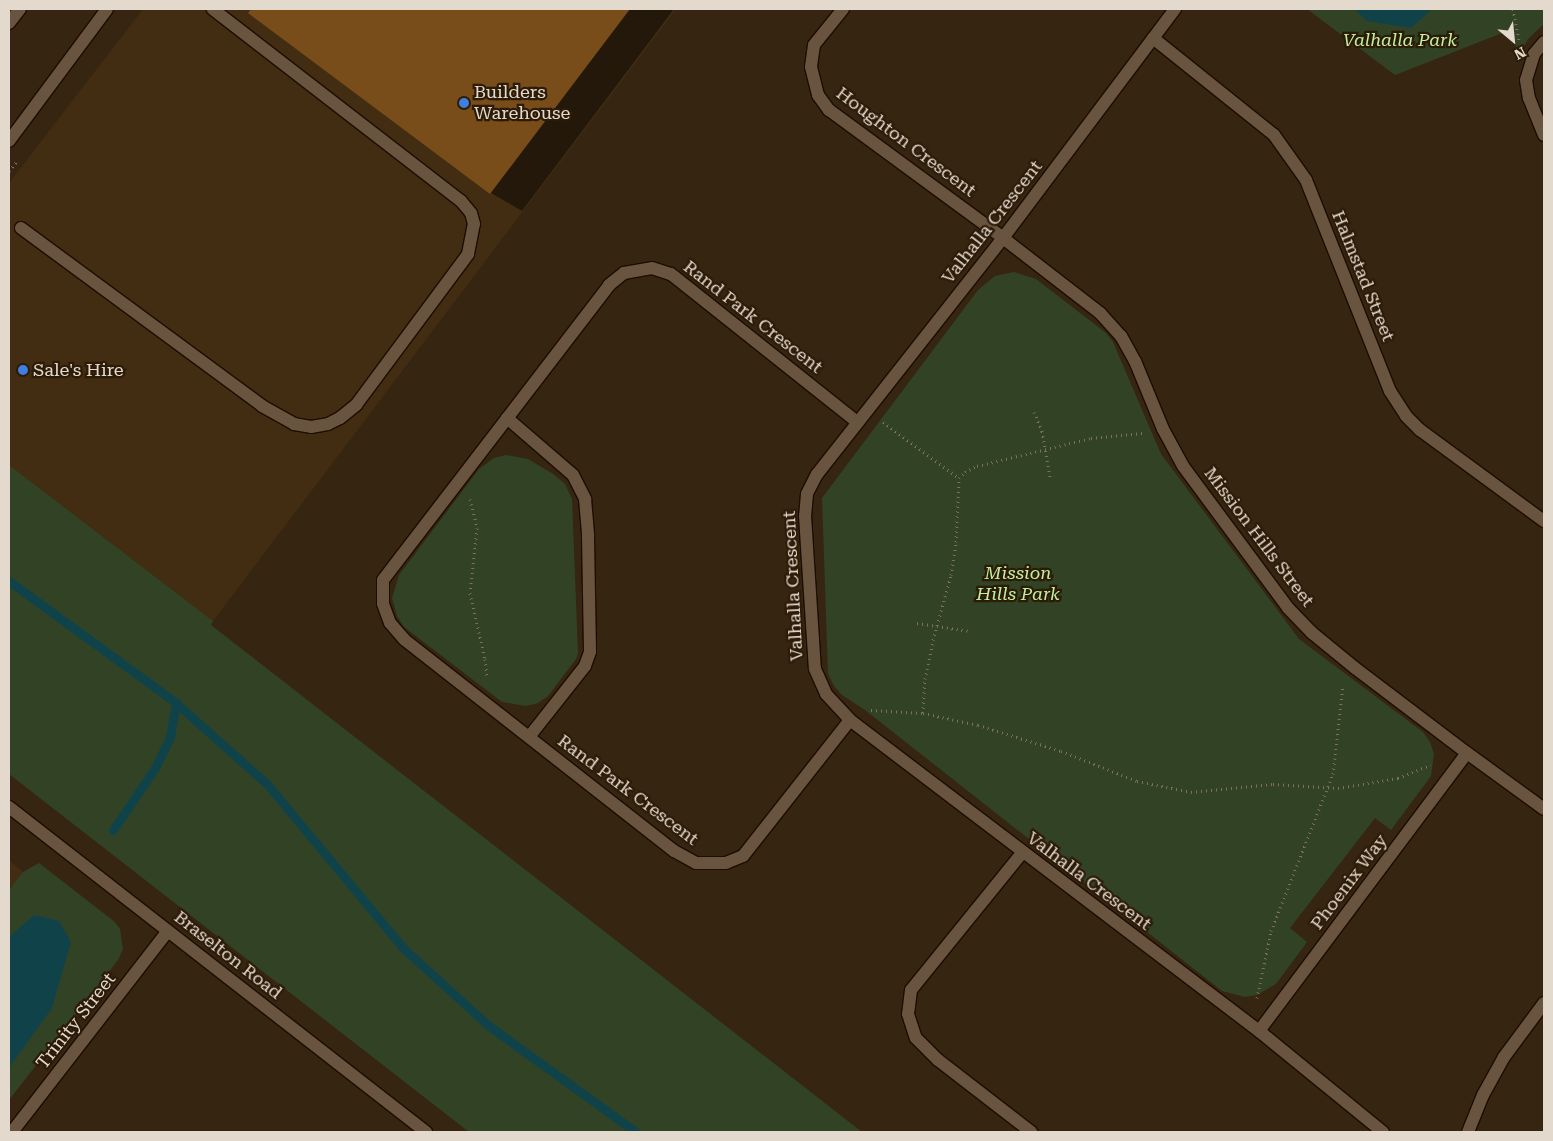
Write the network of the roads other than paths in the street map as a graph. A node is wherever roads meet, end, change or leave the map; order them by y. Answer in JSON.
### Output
{"nodes":[{"id":1,"x":20,"y":9,"type":"edge"},
{"id":2,"x":107,"y":9,"type":"edge"},
{"id":3,"x":214,"y":9,"type":"edge"},
{"id":4,"x":842,"y":9,"type":"edge"},
{"id":5,"x":1175,"y":9,"type":"edge"},
{"id":6,"x":9,"y":23,"type":"edge"},
{"id":7,"x":1153,"y":38,"type":"junction"},
{"id":8,"x":1544,"y":42,"type":"edge"},
{"id":9,"x":1544,"y":135,"type":"edge"},
{"id":10,"x":9,"y":141,"type":"edge"},
{"id":11,"x":21,"y":228,"type":"dead end"},
{"id":12,"x":1003,"y":238,"type":"junction"},
{"id":13,"x":507,"y":418,"type":"junction"},
{"id":14,"x":857,"y":422,"type":"junction"},
{"id":15,"x":1544,"y":521,"type":"edge"},
{"id":16,"x":850,"y":720,"type":"junction"},
{"id":17,"x":529,"y":737,"type":"junction"},
{"id":18,"x":1467,"y":753,"type":"junction"},
{"id":19,"x":9,"y":807,"type":"edge"},
{"id":20,"x":1544,"y":809,"type":"edge"},
{"id":21,"x":1022,"y":853,"type":"junction"},
{"id":22,"x":168,"y":931,"type":"junction"},
{"id":23,"x":1544,"y":1003,"type":"edge"},
{"id":24,"x":1259,"y":1031,"type":"junction"},
{"id":25,"x":12,"y":1132,"type":"edge"},
{"id":26,"x":426,"y":1132,"type":"edge"},
{"id":27,"x":1031,"y":1132,"type":"edge"},
{"id":28,"x":1383,"y":1132,"type":"edge"},
{"id":29,"x":1468,"y":1132,"type":"edge"}],
"edges":[{"from":1,"to":6,"type":"street"},
{"from":2,"to":10,"type":"street"},
{"from":3,"to":11,"type":"street"},
{"from":4,"to":12,"type":"street","name":"Houghton Crescent"},
{"from":5,"to":7,"type":"street","name":"Valhalla Crescent"},
{"from":7,"to":12,"type":"street","name":"Valhalla Crescent"},
{"from":7,"to":15,"type":"street","name":"Halmstad Street"},
{"from":8,"to":9,"type":"street"},
{"from":12,"to":14,"type":"street","name":"Valhalla Crescent"},
{"from":12,"to":18,"type":"street","name":"Mission Hills Street"},
{"from":13,"to":14,"type":"street","name":"Rand Park Crescent"},
{"from":13,"to":17,"type":"street","name":"Rand Park Crescent"},
{"from":13,"to":17,"type":"street","name":"Rand Park Crescent"},
{"from":14,"to":16,"type":"street","name":"Valhalla Crescent"},
{"from":16,"to":17,"type":"street","name":"Rand Park Crescent"},
{"from":16,"to":21,"type":"street","name":"Valhalla Crescent"},
{"from":18,"to":20,"type":"street","name":"Mission Hills Street"},
{"from":18,"to":24,"type":"street","name":"Phoenix Way"},
{"from":19,"to":22,"type":"street","name":"Braselton Road"},
{"from":21,"to":24,"type":"street","name":"Valhalla Crescent"},
{"from":21,"to":27,"type":"street"},
{"from":22,"to":25,"type":"street","name":"Trinity Street"},
{"from":22,"to":26,"type":"street","name":"Braselton Road"},
{"from":23,"to":29,"type":"street"},
{"from":24,"to":28,"type":"street","name":"Valhalla Crescent"}]}
